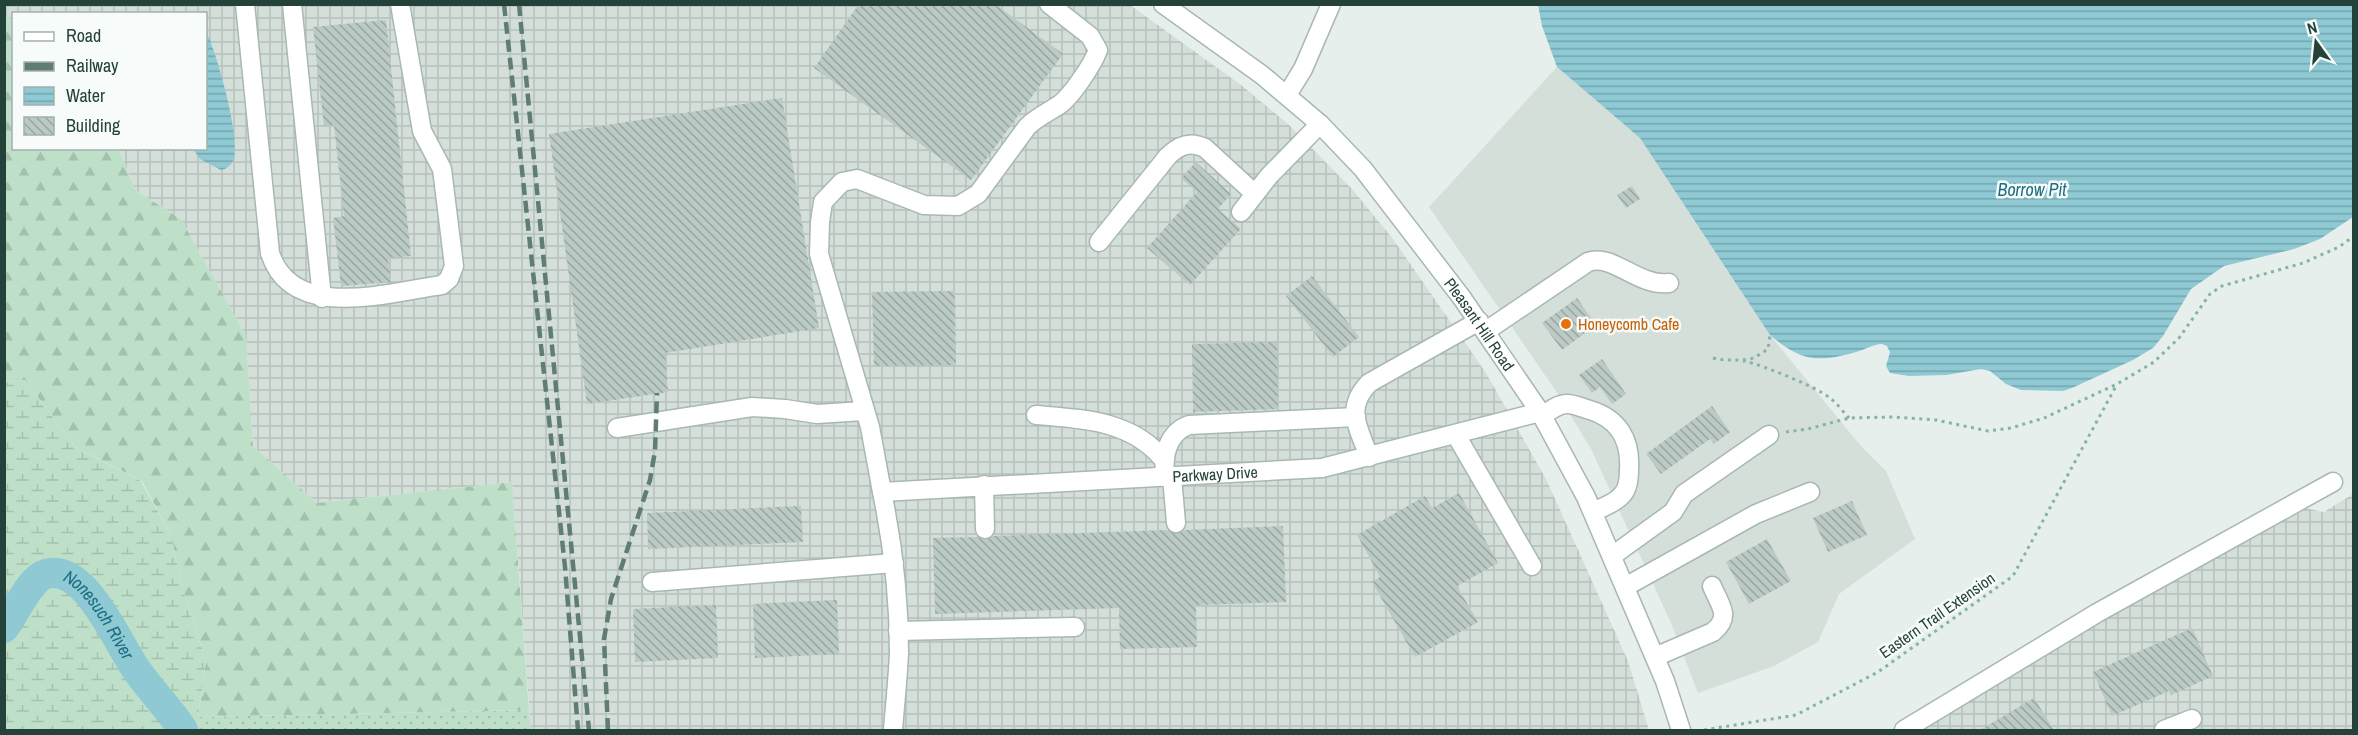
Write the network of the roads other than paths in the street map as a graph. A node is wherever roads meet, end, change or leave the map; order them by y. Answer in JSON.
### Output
{"nodes":[{"id":1,"x":245,"y":4,"type":"edge"},
{"id":2,"x":292,"y":4,"type":"edge"},
{"id":3,"x":400,"y":4,"type":"edge"},
{"id":4,"x":1049,"y":4,"type":"edge"},
{"id":5,"x":1163,"y":4,"type":"edge"},
{"id":6,"x":1331,"y":4,"type":"edge"},
{"id":7,"x":1287,"y":95,"type":"junction"},
{"id":8,"x":1320,"y":124,"type":"junction"},
{"id":9,"x":1255,"y":194,"type":"junction"},
{"id":10,"x":1240,"y":212,"type":"dead end"},
{"id":11,"x":1100,"y":242,"type":"dead end"},
{"id":12,"x":1669,"y":283,"type":"dead end"},
{"id":13,"x":322,"y":298,"type":"junction"},
{"id":14,"x":1482,"y":326,"type":"junction"},
{"id":15,"x":862,"y":406,"type":"junction"},
{"id":16,"x":1541,"y":414,"type":"junction"},
{"id":17,"x":1035,"y":415,"type":"dead end"},
{"id":18,"x":1356,"y":417,"type":"junction"},
{"id":19,"x":617,"y":428,"type":"dead end"},
{"id":20,"x":1456,"y":435,"type":"junction"},
{"id":21,"x":1769,"y":435,"type":"road end"},
{"id":22,"x":1369,"y":458,"type":"junction"},
{"id":23,"x":1167,"y":471,"type":"junction"},
{"id":24,"x":2333,"y":482,"type":"dead end"},
{"id":25,"x":984,"y":485,"type":"junction"},
{"id":26,"x":882,"y":492,"type":"junction"},
{"id":27,"x":1810,"y":492,"type":"dead end"},
{"id":28,"x":1593,"y":512,"type":"junction"},
{"id":29,"x":1176,"y":523,"type":"dead end"},
{"id":30,"x":985,"y":529,"type":"dead end"},
{"id":31,"x":1612,"y":556,"type":"junction"},
{"id":32,"x":894,"y":563,"type":"junction"},
{"id":33,"x":1532,"y":566,"type":"dead end"},
{"id":34,"x":651,"y":582,"type":"dead end"},
{"id":35,"x":1712,"y":586,"type":"dead end"},
{"id":36,"x":1625,"y":587,"type":"junction"},
{"id":37,"x":1075,"y":627,"type":"dead end"},
{"id":38,"x":898,"y":631,"type":"junction"},
{"id":39,"x":1655,"y":657,"type":"junction"},
{"id":40,"x":2192,"y":719,"type":"dead end"},
{"id":41,"x":893,"y":730,"type":"edge"},
{"id":42,"x":1681,"y":730,"type":"edge"},
{"id":43,"x":1904,"y":730,"type":"edge"},
{"id":44,"x":2164,"y":730,"type":"edge"}],
"edges":[{"from":1,"to":13,"type":"street"},
{"from":2,"to":13,"type":"street"},
{"from":3,"to":13,"type":"street"},
{"from":4,"to":15,"type":"street"},
{"from":5,"to":7,"type":"street","name":"Pleasant Hill Road"},
{"from":6,"to":7,"type":"street"},
{"from":7,"to":8,"type":"street","name":"Pleasant Hill Road"},
{"from":8,"to":9,"type":"street"},
{"from":8,"to":14,"type":"street","name":"Pleasant Hill Road"},
{"from":9,"to":10,"type":"street"},
{"from":9,"to":11,"type":"street"},
{"from":12,"to":14,"type":"street"},
{"from":14,"to":16,"type":"street","name":"Pleasant Hill Road"},
{"from":14,"to":18,"type":"street"},
{"from":15,"to":19,"type":"street"},
{"from":15,"to":26,"type":"street"},
{"from":16,"to":20,"type":"street","name":"Parkway Drive"},
{"from":16,"to":28,"type":"street","name":"Pleasant Hill Road"},
{"from":16,"to":28,"type":"street","name":"Parkway Drive"},
{"from":17,"to":23,"type":"street"},
{"from":18,"to":22,"type":"street"},
{"from":18,"to":23,"type":"street"},
{"from":20,"to":22,"type":"street","name":"Parkway Drive"},
{"from":20,"to":33,"type":"street"},
{"from":21,"to":31,"type":"street"},
{"from":22,"to":23,"type":"street","name":"Parkway Drive"},
{"from":23,"to":25,"type":"street","name":"Parkway Drive"},
{"from":23,"to":29,"type":"street"},
{"from":24,"to":43,"type":"street"},
{"from":25,"to":26,"type":"street","name":"Parkway Drive"},
{"from":25,"to":30,"type":"street"},
{"from":26,"to":32,"type":"street"},
{"from":27,"to":36,"type":"street"},
{"from":28,"to":31,"type":"street","name":"Pleasant Hill Road"},
{"from":31,"to":36,"type":"street","name":"Pleasant Hill Road"},
{"from":32,"to":34,"type":"street"},
{"from":32,"to":38,"type":"street"},
{"from":35,"to":39,"type":"street"},
{"from":36,"to":39,"type":"street","name":"Pleasant Hill Road"},
{"from":37,"to":38,"type":"street"},
{"from":38,"to":41,"type":"street"},
{"from":39,"to":42,"type":"street","name":"Pleasant Hill Road"},
{"from":40,"to":44,"type":"street"}]}
